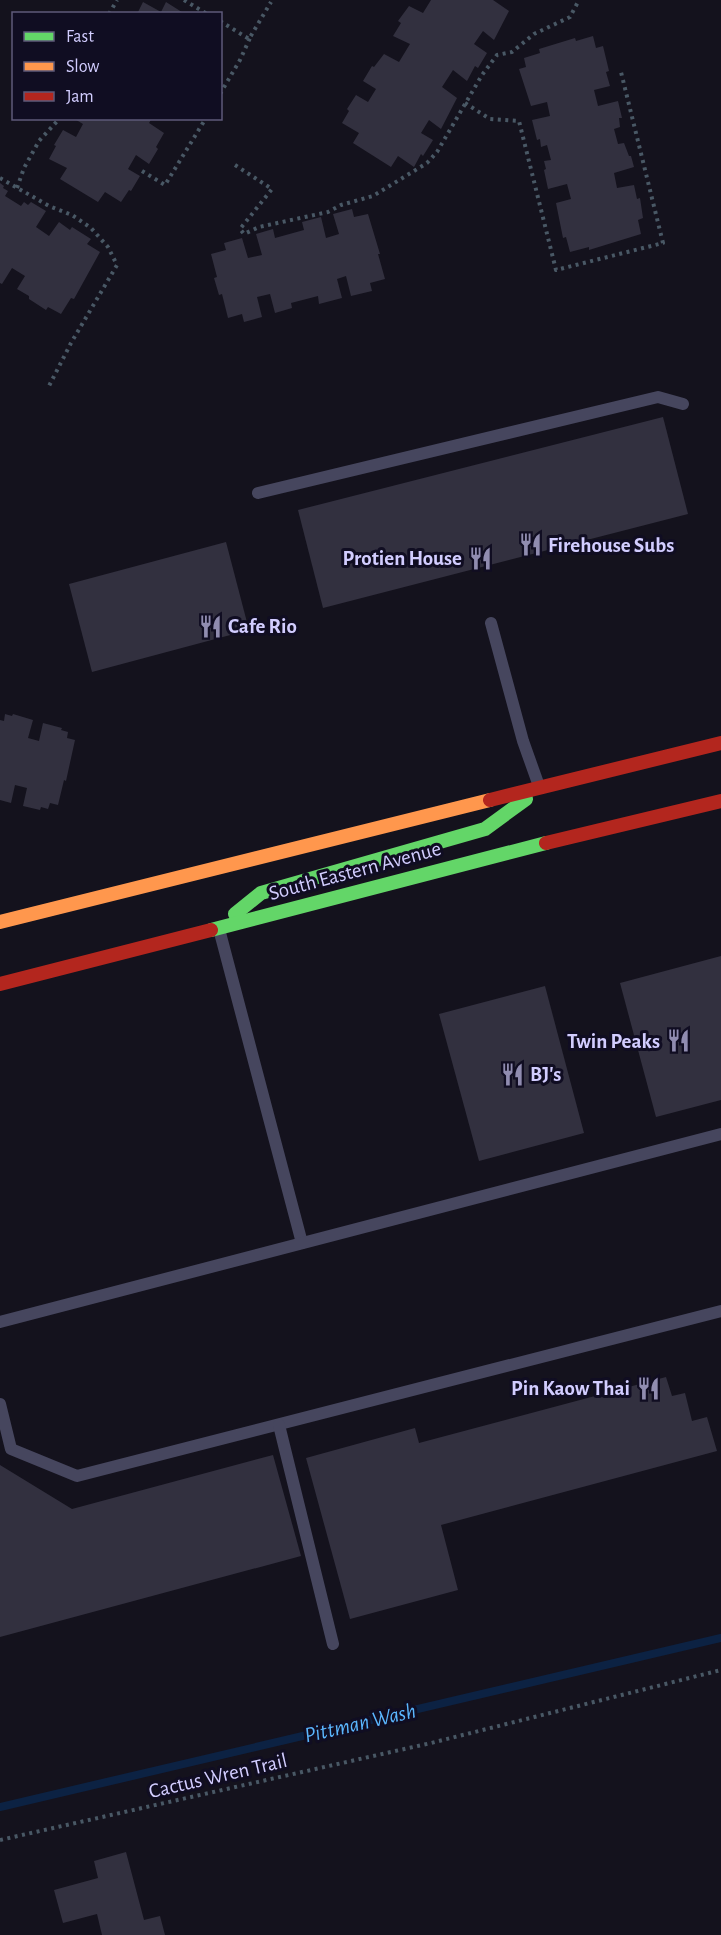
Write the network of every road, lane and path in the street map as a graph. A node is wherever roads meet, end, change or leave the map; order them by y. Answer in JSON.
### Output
{"nodes":[{"id":1,"x":184,"y":0,"type":"edge"},
{"id":2,"x":579,"y":0,"type":"edge"},
{"id":3,"x":271,"y":2,"type":"dead end"},
{"id":4,"x":204,"y":12,"type":"edge"},
{"id":5,"x":222,"y":22,"type":"edge"},
{"id":6,"x":252,"y":35,"type":"junction"},
{"id":7,"x":621,"y":72,"type":"dead end"},
{"id":8,"x":222,"y":91,"type":"edge"},
{"id":9,"x":465,"y":103,"type":"junction"},
{"id":10,"x":58,"y":120,"type":"edge"},
{"id":11,"x":205,"y":120,"type":"edge"},
{"id":12,"x":235,"y":165,"type":"dead end"},
{"id":13,"x":142,"y":171,"type":"dead end"},
{"id":14,"x":0,"y":178,"type":"edge"},
{"id":15,"x":17,"y":188,"type":"junction"},
{"id":16,"x":48,"y":388,"type":"dead end"},
{"id":17,"x":683,"y":404,"type":"dead end"},
{"id":18,"x":258,"y":493,"type":"dead end"},
{"id":19,"x":491,"y":623,"type":"dead end"},
{"id":20,"x":721,"y":743,"type":"edge"},
{"id":21,"x":540,"y":789,"type":"junction"},
{"id":22,"x":721,"y":801,"type":"edge"},
{"id":23,"x":76,"y":903,"type":"junction"},
{"id":24,"x":0,"y":921,"type":"edge"},
{"id":25,"x":218,"y":928,"type":"junction"},
{"id":26,"x":32,"y":929,"type":"dead end"},
{"id":27,"x":0,"y":984,"type":"edge"},
{"id":28,"x":721,"y":1134,"type":"edge"},
{"id":29,"x":302,"y":1243,"type":"junction"},
{"id":30,"x":721,"y":1311,"type":"edge"},
{"id":31,"x":0,"y":1322,"type":"edge"},
{"id":32,"x":0,"y":1404,"type":"edge"},
{"id":33,"x":279,"y":1425,"type":"junction"},
{"id":34,"x":333,"y":1644,"type":"dead end"},
{"id":35,"x":721,"y":1670,"type":"edge"},
{"id":36,"x":0,"y":1840,"type":"edge"}],
"edges":[{"from":1,"to":4,"type":"path"},
{"from":2,"to":9,"type":"path"},
{"from":3,"to":6,"type":"path"},
{"from":5,"to":6,"type":"path"},
{"from":6,"to":8,"type":"path"},
{"from":7,"to":9,"type":"path"},
{"from":9,"to":12,"type":"path"},
{"from":10,"to":15,"type":"path"},
{"from":11,"to":13,"type":"path"},
{"from":14,"to":15,"type":"path"},
{"from":15,"to":16,"type":"path"},
{"from":17,"to":18,"type":"lane"},
{"from":19,"to":21,"type":"lane"},
{"from":20,"to":21,"type":"main road","name":"South Eastern Avenue"},
{"from":21,"to":23,"type":"main road","name":"South Eastern Avenue"},
{"from":21,"to":25,"type":"main road"},
{"from":22,"to":25,"type":"main road","name":"South Eastern Avenue"},
{"from":23,"to":24,"type":"main road","name":"South Eastern Avenue"},
{"from":23,"to":26,"type":"main road"},
{"from":25,"to":27,"type":"main road","name":"South Eastern Avenue"},
{"from":25,"to":29,"type":"lane"},
{"from":28,"to":29,"type":"lane"},
{"from":29,"to":31,"type":"lane"},
{"from":30,"to":33,"type":"lane"},
{"from":32,"to":33,"type":"lane"},
{"from":33,"to":34,"type":"lane"},
{"from":35,"to":36,"type":"path","name":"Cactus Wren Trail"}]}
